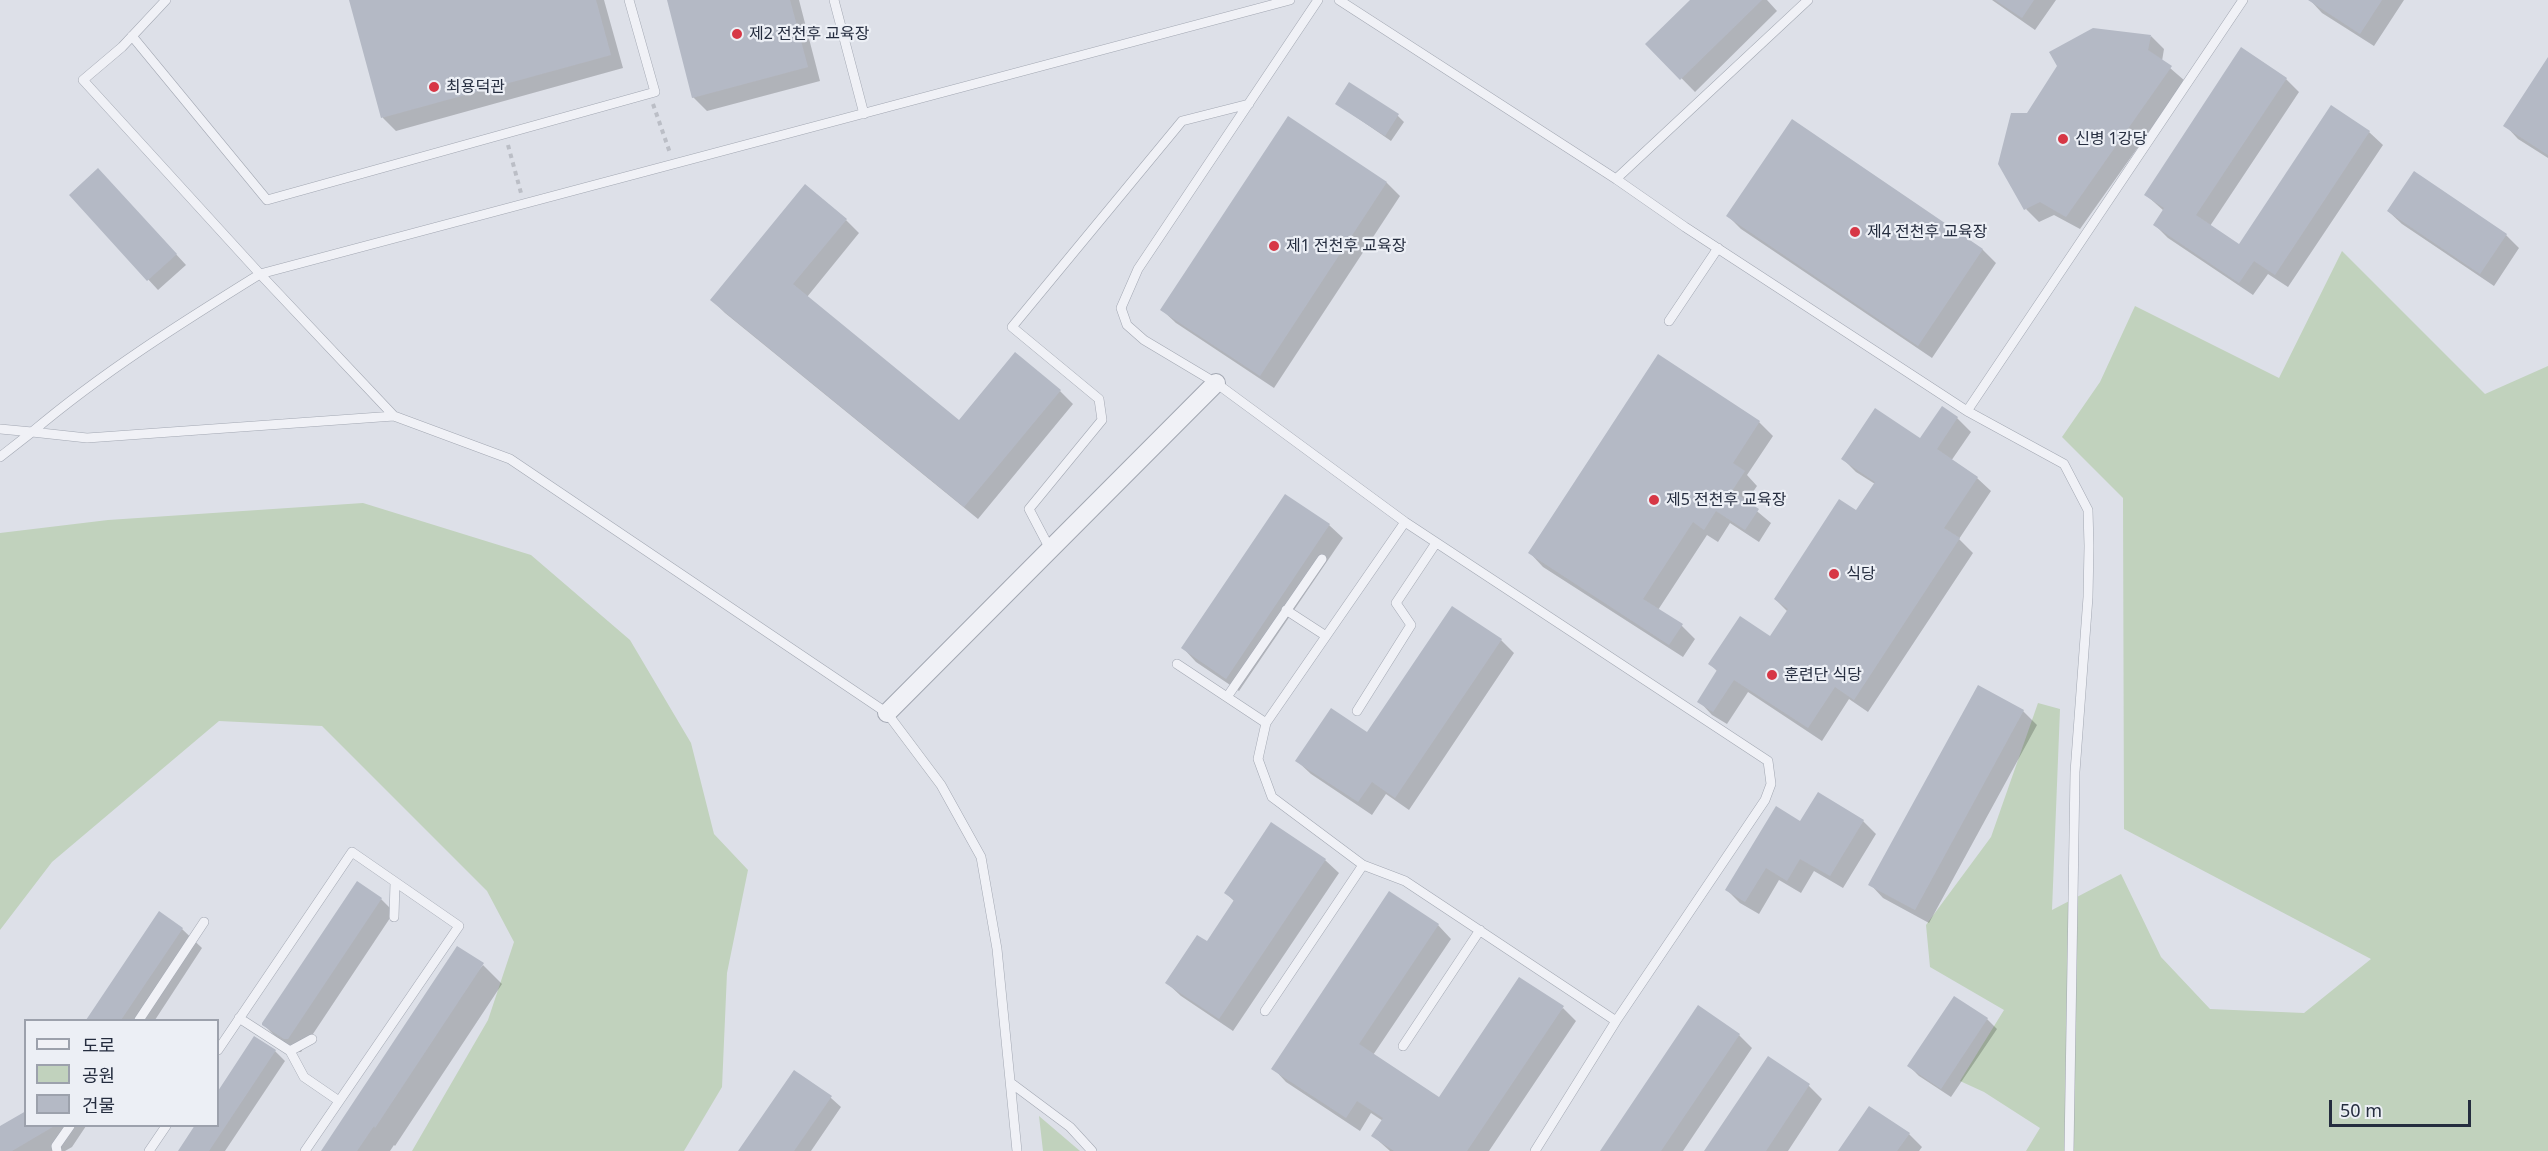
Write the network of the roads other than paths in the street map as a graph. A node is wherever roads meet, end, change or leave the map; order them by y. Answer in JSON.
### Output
{"nodes":[{"id":1,"x":166,"y":0,"type":"edge"},
{"id":2,"x":629,"y":0,"type":"edge"},
{"id":3,"x":834,"y":0,"type":"edge"},
{"id":4,"x":1290,"y":0,"type":"edge"},
{"id":5,"x":1318,"y":0,"type":"edge"},
{"id":6,"x":1339,"y":0,"type":"edge"},
{"id":7,"x":1808,"y":0,"type":"edge"},
{"id":8,"x":2243,"y":0,"type":"edge"},
{"id":9,"x":132,"y":36,"type":"junction"},
{"id":10,"x":1249,"y":104,"type":"junction"},
{"id":11,"x":864,"y":114,"type":"junction"},
{"id":12,"x":1616,"y":179,"type":"junction"},
{"id":13,"x":1718,"y":248,"type":"junction"},
{"id":14,"x":260,"y":273,"type":"junction"},
{"id":15,"x":1670,"y":321,"type":"dead end"},
{"id":16,"x":1216,"y":383,"type":"junction"},
{"id":17,"x":1967,"y":411,"type":"junction"},
{"id":18,"x":394,"y":416,"type":"junction"},
{"id":19,"x":0,"y":429,"type":"edge"},
{"id":20,"x":32,"y":432,"type":"junction"},
{"id":21,"x":0,"y":458,"type":"edge"},
{"id":22,"x":1405,"y":522,"type":"junction"},
{"id":23,"x":1436,"y":543,"type":"junction"},
{"id":24,"x":1050,"y":549,"type":"junction"},
{"id":25,"x":1322,"y":559,"type":"dead end"},
{"id":26,"x":1286,"y":610,"type":"junction"},
{"id":27,"x":1326,"y":636,"type":"junction"},
{"id":28,"x":1177,"y":664,"type":"dead end"},
{"id":29,"x":1227,"y":697,"type":"junction"},
{"id":30,"x":1357,"y":711,"type":"dead end"},
{"id":31,"x":887,"y":713,"type":"junction"},
{"id":32,"x":1266,"y":723,"type":"junction"},
{"id":33,"x":1363,"y":865,"type":"junction"},
{"id":34,"x":394,"y":882,"type":"junction"},
{"id":35,"x":394,"y":917,"type":"dead end"},
{"id":36,"x":204,"y":922,"type":"dead end"},
{"id":37,"x":1480,"y":930,"type":"junction"},
{"id":38,"x":1265,"y":1011,"type":"dead end"},
{"id":39,"x":239,"y":1018,"type":"junction"},
{"id":40,"x":140,"y":1019,"type":"edge"},
{"id":41,"x":1616,"y":1021,"type":"junction"},
{"id":42,"x":312,"y":1039,"type":"dead end"},
{"id":43,"x":1402,"y":1046,"type":"dead end"},
{"id":44,"x":219,"y":1048,"type":"edge"},
{"id":45,"x":290,"y":1052,"type":"junction"},
{"id":46,"x":1011,"y":1083,"type":"junction"},
{"id":47,"x":339,"y":1101,"type":"junction"},
{"id":48,"x":69,"y":1127,"type":"edge"},
{"id":49,"x":165,"y":1127,"type":"edge"},
{"id":50,"x":56,"y":1149,"type":"edge"},
{"id":51,"x":46,"y":1151,"type":"edge"},
{"id":52,"x":149,"y":1151,"type":"edge"},
{"id":53,"x":305,"y":1151,"type":"edge"},
{"id":54,"x":1017,"y":1151,"type":"edge"},
{"id":55,"x":1092,"y":1151,"type":"edge"},
{"id":56,"x":1535,"y":1151,"type":"edge"},
{"id":57,"x":2069,"y":1151,"type":"edge"}],
"edges":[{"from":1,"to":9,"type":"lane"},
{"from":2,"to":9,"type":"lane"},
{"from":3,"to":11,"type":"lane"},
{"from":4,"to":11,"type":"lane"},
{"from":5,"to":10,"type":"lane"},
{"from":6,"to":12,"type":"lane"},
{"from":7,"to":12,"type":"lane"},
{"from":8,"to":17,"type":"lane"},
{"from":9,"to":14,"type":"lane"},
{"from":10,"to":16,"type":"lane"},
{"from":10,"to":24,"type":"lane"},
{"from":11,"to":14,"type":"lane"},
{"from":12,"to":13,"type":"lane"},
{"from":13,"to":15,"type":"lane"},
{"from":13,"to":17,"type":"lane"},
{"from":14,"to":18,"type":"lane"},
{"from":14,"to":20,"type":"lane"},
{"from":16,"to":22,"type":"lane"},
{"from":16,"to":24,"type":"street"},
{"from":17,"to":57,"type":"lane"},
{"from":18,"to":20,"type":"lane"},
{"from":18,"to":31,"type":"lane"},
{"from":19,"to":20,"type":"lane"},
{"from":20,"to":21,"type":"lane"},
{"from":22,"to":23,"type":"lane"},
{"from":22,"to":27,"type":"lane"},
{"from":23,"to":30,"type":"lane"},
{"from":23,"to":41,"type":"lane"},
{"from":24,"to":31,"type":"street"},
{"from":25,"to":26,"type":"lane"},
{"from":26,"to":27,"type":"lane"},
{"from":26,"to":29,"type":"lane"},
{"from":27,"to":32,"type":"lane"},
{"from":28,"to":29,"type":"lane"},
{"from":29,"to":32,"type":"lane"},
{"from":31,"to":46,"type":"lane"},
{"from":32,"to":33,"type":"lane"},
{"from":33,"to":37,"type":"lane"},
{"from":33,"to":38,"type":"lane"},
{"from":34,"to":35,"type":"lane"},
{"from":34,"to":39,"type":"lane"},
{"from":34,"to":47,"type":"lane"},
{"from":36,"to":40,"type":"lane"},
{"from":37,"to":41,"type":"lane"},
{"from":37,"to":43,"type":"lane"},
{"from":39,"to":44,"type":"lane"},
{"from":39,"to":45,"type":"lane"},
{"from":41,"to":56,"type":"lane"},
{"from":42,"to":45,"type":"lane"},
{"from":45,"to":47,"type":"lane"},
{"from":46,"to":54,"type":"lane"},
{"from":46,"to":55,"type":"lane"},
{"from":47,"to":53,"type":"lane"},
{"from":48,"to":50,"type":"lane"},
{"from":49,"to":52,"type":"lane"},
{"from":50,"to":51,"type":"lane"}]}
